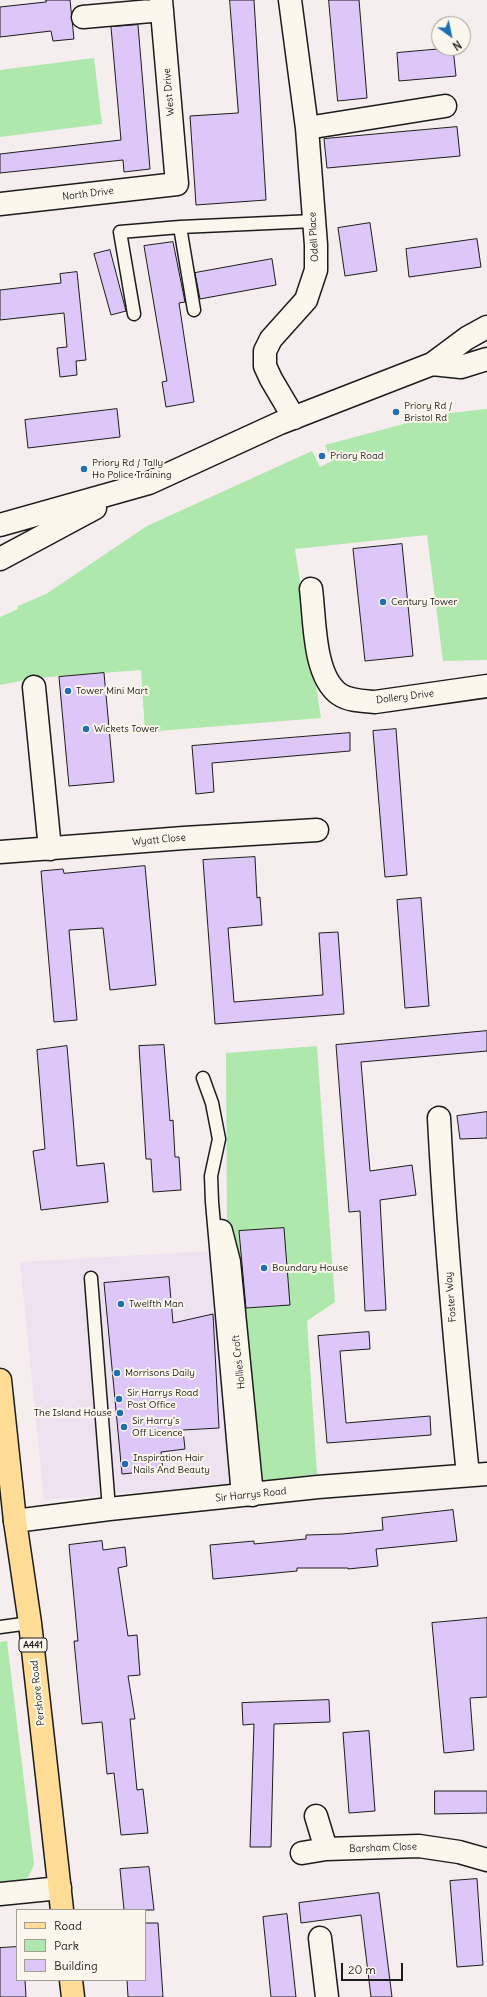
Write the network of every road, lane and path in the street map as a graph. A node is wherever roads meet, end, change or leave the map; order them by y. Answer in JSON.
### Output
{"nodes":[{"id":1,"x":290,"y":0,"type":"edge"},
{"id":2,"x":162,"y":5,"type":"edge"},
{"id":3,"x":83,"y":17,"type":"dead end"},
{"id":4,"x":445,"y":106,"type":"dead end"},
{"id":5,"x":307,"y":128,"type":"junction"},
{"id":6,"x":177,"y":184,"type":"joint"},
{"id":7,"x":0,"y":204,"type":"edge"},
{"id":8,"x":314,"y":221,"type":"junction"},
{"id":9,"x":180,"y":227,"type":"junction"},
{"id":10,"x":194,"y":310,"type":"dead end"},
{"id":11,"x":134,"y":314,"type":"dead end"},
{"id":12,"x":487,"y":327,"type":"edge"},
{"id":13,"x":487,"y":359,"type":"edge"},
{"id":14,"x":432,"y":364,"type":"junction"},
{"id":15,"x":294,"y":418,"type":"junction"},
{"id":16,"x":130,"y":489,"type":"junction"},
{"id":17,"x":0,"y":525,"type":"edge"},
{"id":18,"x":0,"y":559,"type":"edge"},
{"id":19,"x":311,"y":589,"type":"dead end"},
{"id":20,"x":487,"y":686,"type":"edge"},
{"id":21,"x":34,"y":687,"type":"dead end"},
{"id":22,"x":317,"y":830,"type":"dead end"},
{"id":23,"x":50,"y":849,"type":"junction"},
{"id":24,"x":0,"y":852,"type":"edge"},
{"id":25,"x":203,"y":1078,"type":"dead end"},
{"id":26,"x":438,"y":1118,"type":"dead end"},
{"id":27,"x":221,"y":1231,"type":"dead end"},
{"id":28,"x":91,"y":1278,"type":"dead end"},
{"id":29,"x":0,"y":1380,"type":"edge"},
{"id":30,"x":478,"y":1474,"type":"edge"},
{"id":31,"x":245,"y":1496,"type":"junction"},
{"id":32,"x":109,"y":1509,"type":"junction"},
{"id":33,"x":15,"y":1521,"type":"junction"},
{"id":34,"x":30,"y":1623,"type":"junction"},
{"id":35,"x":0,"y":1626,"type":"edge"},
{"id":36,"x":316,"y":1816,"type":"dead end"},
{"id":37,"x":326,"y":1849,"type":"junction"},
{"id":38,"x":302,"y":1853,"type":"dead end"},
{"id":39,"x":487,"y":1860,"type":"edge"},
{"id":40,"x":60,"y":1888,"type":"junction"},
{"id":41,"x":0,"y":1894,"type":"edge"},
{"id":42,"x":62,"y":1909,"type":"edge"},
{"id":43,"x":320,"y":1938,"type":"dead end"},
{"id":44,"x":71,"y":1981,"type":"edge"},
{"id":45,"x":73,"y":1997,"type":"edge"},
{"id":46,"x":327,"y":1997,"type":"edge"}],
"edges":[{"from":1,"to":5,"type":"street","name":"Odell Place"},
{"from":2,"to":3,"type":"street"},
{"from":2,"to":6,"type":"street","name":"West Drive"},
{"from":4,"to":5,"type":"street"},
{"from":5,"to":8,"type":"street","name":"Odell Place"},
{"from":6,"to":7,"type":"street","name":"North Drive"},
{"from":8,"to":9,"type":"lane"},
{"from":8,"to":15,"type":"street","name":"Odell Place"},
{"from":9,"to":10,"type":"lane"},
{"from":9,"to":11,"type":"lane"},
{"from":12,"to":14,"type":"street"},
{"from":13,"to":14,"type":"street"},
{"from":14,"to":15,"type":"street"},
{"from":15,"to":16,"type":"street"},
{"from":16,"to":17,"type":"street"},
{"from":16,"to":18,"type":"street"},
{"from":19,"to":20,"type":"street","name":"Dollery Drive"},
{"from":21,"to":23,"type":"street"},
{"from":22,"to":23,"type":"street","name":"Wyatt Close"},
{"from":23,"to":24,"type":"street","name":"Wyatt Close"},
{"from":25,"to":31,"type":"lane"},
{"from":26,"to":30,"type":"street","name":"Foster Way"},
{"from":27,"to":31,"type":"street","name":"Hollies Croft"},
{"from":28,"to":32,"type":"lane"},
{"from":29,"to":33,"type":"main road","name":"Pershore Road","number":"A441"},
{"from":30,"to":31,"type":"street","name":"Sir Harrys Road"},
{"from":31,"to":32,"type":"street","name":"Sir Harrys Road"},
{"from":32,"to":33,"type":"street","name":"Sir Harrys Road"},
{"from":33,"to":34,"type":"main road","name":"Pershore Road","number":"A441"},
{"from":34,"to":35,"type":"lane"},
{"from":34,"to":40,"type":"main road","name":"Pershore Road","number":"A441"},
{"from":36,"to":37,"type":"street"},
{"from":37,"to":38,"type":"street","name":"Barsham Close"},
{"from":37,"to":39,"type":"street","name":"Barsham Close"},
{"from":40,"to":41,"type":"street"},
{"from":40,"to":42,"type":"main road","name":"Pershore Road","number":"A441"},
{"from":43,"to":46,"type":"street"},
{"from":44,"to":45,"type":"main road"}]}
